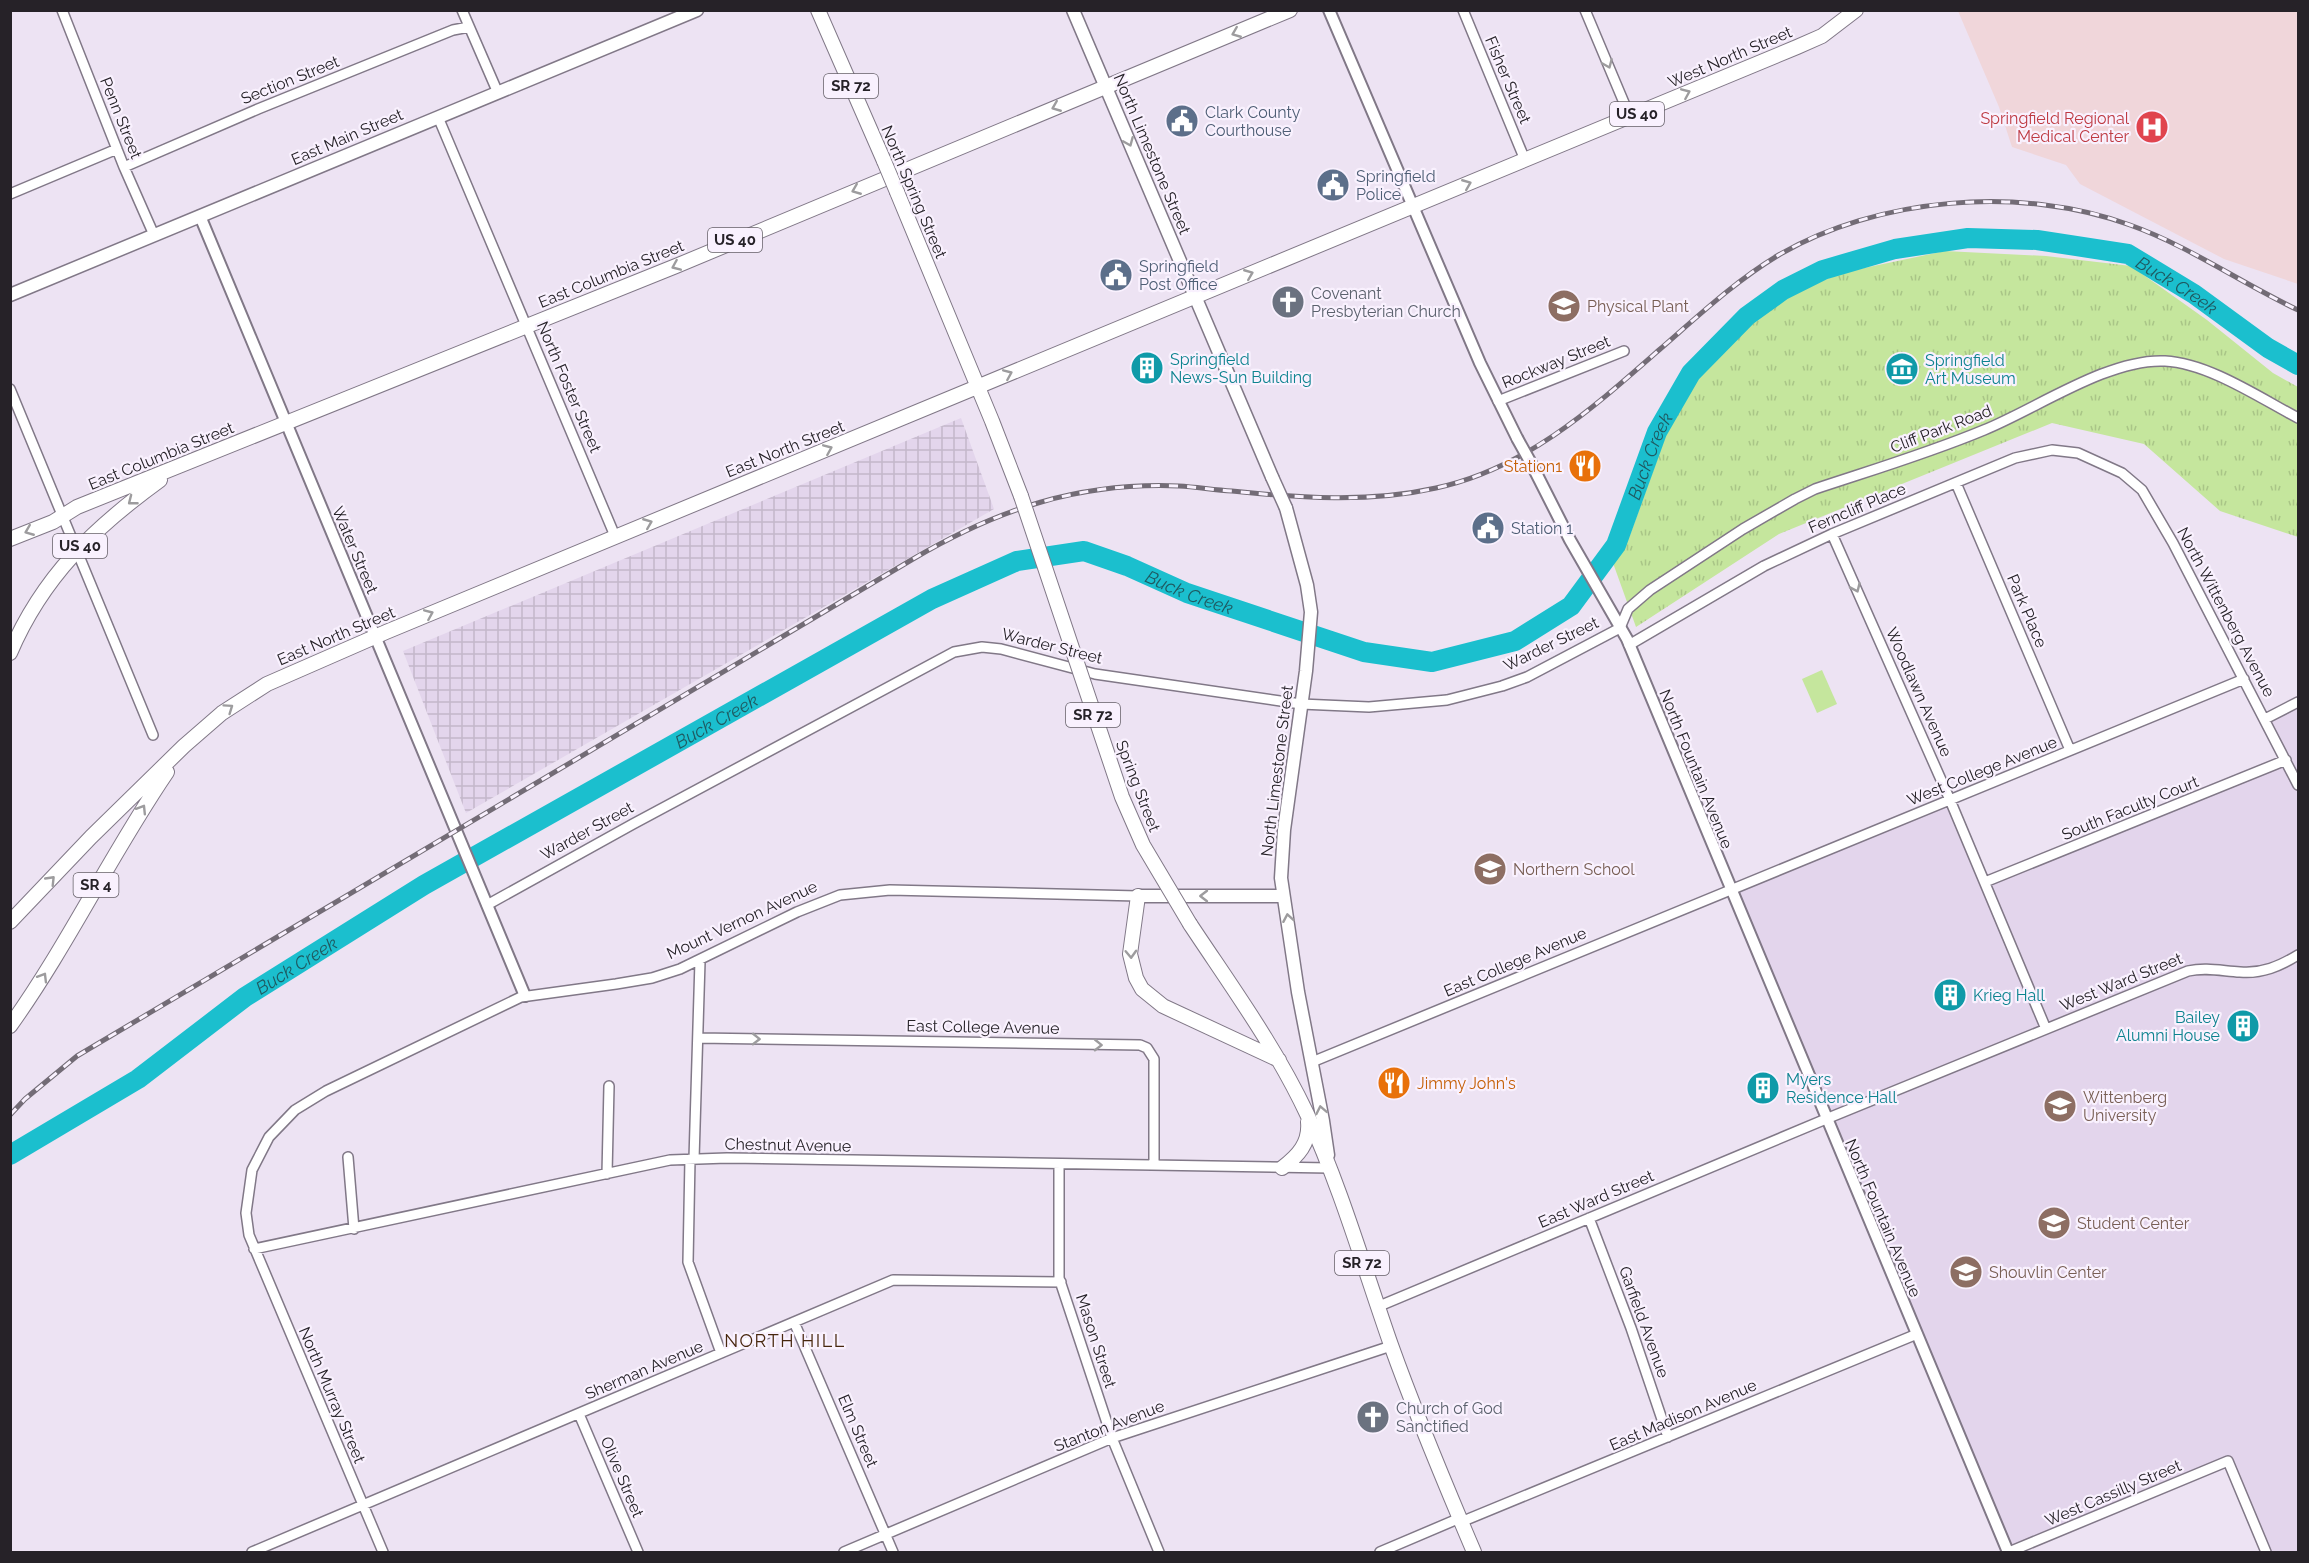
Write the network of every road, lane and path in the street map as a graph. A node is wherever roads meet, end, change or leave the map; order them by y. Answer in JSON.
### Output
{"nodes":[{"id":1,"x":62,"y":10,"type":"edge"},
{"id":2,"x":462,"y":10,"type":"edge"},
{"id":3,"x":697,"y":10,"type":"edge"},
{"id":4,"x":818,"y":10,"type":"edge"},
{"id":5,"x":1073,"y":10,"type":"edge"},
{"id":6,"x":1290,"y":10,"type":"edge"},
{"id":7,"x":1329,"y":10,"type":"edge"},
{"id":8,"x":1463,"y":10,"type":"edge"},
{"id":9,"x":1585,"y":10,"type":"edge"},
{"id":10,"x":1856,"y":10,"type":"edge"},
{"id":11,"x":469,"y":27,"type":"junction"},
{"id":12,"x":1105,"y":87,"type":"junction"},
{"id":13,"x":498,"y":93,"type":"junction"},
{"id":14,"x":438,"y":117,"type":"junction"},
{"id":15,"x":1630,"y":117,"type":"junction"},
{"id":16,"x":114,"y":151,"type":"junction"},
{"id":17,"x":1525,"y":160,"type":"junction"},
{"id":18,"x":124,"y":167,"type":"junction"},
{"id":19,"x":10,"y":194,"type":"edge"},
{"id":20,"x":1413,"y":207,"type":"junction"},
{"id":21,"x":200,"y":216,"type":"junction"},
{"id":22,"x":154,"y":235,"type":"junction"},
{"id":23,"x":10,"y":295,"type":"edge"},
{"id":24,"x":1195,"y":297,"type":"junction"},
{"id":25,"x":526,"y":326,"type":"junction"},
{"id":26,"x":1624,"y":351,"type":"dead end"},
{"id":27,"x":978,"y":386,"type":"junction"},
{"id":28,"x":10,"y":389,"type":"edge"},
{"id":29,"x":1498,"y":400,"type":"junction"},
{"id":30,"x":2298,"y":418,"type":"edge"},
{"id":31,"x":287,"y":424,"type":"junction"},
{"id":32,"x":179,"y":466,"type":"junction"},
{"id":33,"x":2110,"y":467,"type":"joint"},
{"id":34,"x":1956,"y":483,"type":"junction"},
{"id":35,"x":62,"y":517,"type":"junction"},
{"id":36,"x":1832,"y":534,"type":"junction"},
{"id":37,"x":615,"y":536,"type":"junction"},
{"id":38,"x":10,"y":539,"type":"edge"},
{"id":39,"x":76,"y":550,"type":"junction"},
{"id":40,"x":1620,"y":628,"type":"junction"},
{"id":41,"x":375,"y":636,"type":"junction"},
{"id":42,"x":1629,"y":645,"type":"junction"},
{"id":43,"x":10,"y":652,"type":"edge"},
{"id":44,"x":2244,"y":679,"type":"junction"},
{"id":45,"x":2298,"y":702,"type":"edge"},
{"id":46,"x":1301,"y":704,"type":"junction"},
{"id":47,"x":2265,"y":719,"type":"junction"},
{"id":48,"x":153,"y":735,"type":"dead end"},
{"id":49,"x":184,"y":746,"type":"junction"},
{"id":50,"x":2070,"y":750,"type":"junction"},
{"id":51,"x":2286,"y":760,"type":"junction"},
{"id":52,"x":2298,"y":785,"type":"edge"},
{"id":53,"x":1950,"y":800,"type":"junction"},
{"id":54,"x":1986,"y":882,"type":"junction"},
{"id":55,"x":1730,"y":890,"type":"junction"},
{"id":56,"x":1138,"y":896,"type":"junction"},
{"id":57,"x":1283,"y":896,"type":"junction"},
{"id":58,"x":487,"y":905,"type":"junction"},
{"id":59,"x":10,"y":922,"type":"edge"},
{"id":60,"x":2298,"y":954,"type":"edge"},
{"id":61,"x":700,"y":961,"type":"junction"},
{"id":62,"x":525,"y":996,"type":"junction"},
{"id":63,"x":10,"y":1026,"type":"edge"},
{"id":64,"x":2046,"y":1029,"type":"junction"},
{"id":65,"x":698,"y":1038,"type":"junction"},
{"id":66,"x":1279,"y":1060,"type":"junction"},
{"id":67,"x":1312,"y":1062,"type":"junction"},
{"id":68,"x":344,"y":1082,"type":"joint"},
{"id":69,"x":609,"y":1086,"type":"dead end"},
{"id":70,"x":1307,"y":1114,"type":"junction"},
{"id":71,"x":1826,"y":1119,"type":"junction"},
{"id":72,"x":348,"y":1158,"type":"dead end"},
{"id":73,"x":692,"y":1159,"type":"junction"},
{"id":74,"x":1059,"y":1164,"type":"junction"},
{"id":75,"x":1154,"y":1165,"type":"junction"},
{"id":76,"x":1282,"y":1167,"type":"junction"},
{"id":77,"x":1330,"y":1168,"type":"junction"},
{"id":78,"x":607,"y":1174,"type":"junction"},
{"id":79,"x":1589,"y":1218,"type":"junction"},
{"id":80,"x":354,"y":1228,"type":"junction"},
{"id":81,"x":254,"y":1249,"type":"junction"},
{"id":82,"x":1061,"y":1282,"type":"junction"},
{"id":83,"x":1377,"y":1307,"type":"junction"},
{"id":84,"x":794,"y":1322,"type":"junction"},
{"id":85,"x":1917,"y":1334,"type":"junction"},
{"id":86,"x":1391,"y":1346,"type":"junction"},
{"id":87,"x":721,"y":1353,"type":"junction"},
{"id":88,"x":579,"y":1414,"type":"junction"},
{"id":89,"x":1668,"y":1437,"type":"junction"},
{"id":90,"x":1112,"y":1438,"type":"junction"},
{"id":91,"x":362,"y":1505,"type":"junction"},
{"id":92,"x":1460,"y":1520,"type":"junction"},
{"id":93,"x":885,"y":1535,"type":"junction"},
{"id":94,"x":252,"y":1552,"type":"edge"},
{"id":95,"x":382,"y":1552,"type":"edge"},
{"id":96,"x":638,"y":1552,"type":"edge"},
{"id":97,"x":844,"y":1552,"type":"edge"},
{"id":98,"x":893,"y":1552,"type":"edge"},
{"id":99,"x":1159,"y":1552,"type":"edge"},
{"id":100,"x":1380,"y":1552,"type":"edge"},
{"id":101,"x":1474,"y":1552,"type":"edge"},
{"id":102,"x":2008,"y":1552,"type":"edge"},
{"id":103,"x":2266,"y":1552,"type":"edge"}],
"edges":[{"from":1,"to":16,"type":"street","name":"Penn Street"},
{"from":2,"to":11,"type":"street"},
{"from":3,"to":13,"type":"main road","name":"East Main Street"},
{"from":4,"to":27,"type":"main road","name":"North Spring Street","number":"SR 72","bridge":true},
{"from":5,"to":12,"type":"main road","name":"North Limestone Street"},
{"from":6,"to":12,"type":"main road","name":"East Columbia Street","number":"US 40","one_way":true},
{"from":7,"to":20,"type":"street","name":"North Fountain Avenue"},
{"from":8,"to":17,"type":"street","name":"Fisher Street"},
{"from":9,"to":15,"type":"street","one_way":true},
{"from":15,"to":10,"type":"main road","name":"West North Street","number":"US 40","one_way":true},
{"from":11,"to":13,"type":"street"},
{"from":11,"to":18,"type":"street","name":"Section Street"},
{"from":12,"to":24,"type":"main road","name":"North Limestone Street","one_way":true},
{"from":12,"to":25,"type":"main road","name":"East Columbia Street","number":"US 40","one_way":true},
{"from":13,"to":14,"type":"main road","name":"East Main Street"},
{"from":14,"to":21,"type":"main road","name":"East Main Street"},
{"from":14,"to":25,"type":"street","name":"North Foster Street"},
{"from":15,"to":17,"type":"main road","name":"West North Street","number":"US 40"},
{"from":16,"to":18,"type":"street","name":"Penn Street"},
{"from":16,"to":19,"type":"street"},
{"from":20,"to":17,"type":"main road","name":"West North Street","number":"US 40","one_way":true},
{"from":18,"to":22,"type":"street","name":"Penn Street"},
{"from":24,"to":20,"type":"main road","name":"East North Street","number":"US 40","one_way":true},
{"from":20,"to":29,"type":"street","name":"North Fountain Avenue"},
{"from":21,"to":22,"type":"main road","name":"East Main Street"},
{"from":21,"to":31,"type":"street","name":"Water Street"},
{"from":22,"to":23,"type":"main road","name":"East Main Street"},
{"from":27,"to":24,"type":"main road","name":"East North Street","number":"US 40","one_way":true},
{"from":24,"to":46,"type":"main road","name":"North Limestone Street","bridge":true},
{"from":25,"to":31,"type":"main road","name":"East Columbia Street","number":"US 40"},
{"from":25,"to":37,"type":"street","name":"North Foster Street"},
{"from":26,"to":29,"type":"street","name":"Rockway Street"},
{"from":37,"to":27,"type":"main road","name":"East North Street","number":"US 40","one_way":true},
{"from":27,"to":66,"type":"main road","name":"Spring Street","number":"SR 72","bridge":true},
{"from":28,"to":35,"type":"street"},
{"from":29,"to":40,"type":"street","name":"North Fountain Avenue","bridge":true},
{"from":30,"to":40,"type":"street","name":"Cliff Park Road"},
{"from":31,"to":32,"type":"main road","name":"East Columbia Street","number":"US 40"},
{"from":31,"to":41,"type":"street","name":"Water Street"},
{"from":32,"to":35,"type":"main road","name":"East Columbia Street"},
{"from":32,"to":39,"type":"main road","number":"US 40","one_way":true},
{"from":33,"to":34,"type":"street","name":"Ferncliff Place"},
{"from":33,"to":44,"type":"street","name":"North Wittenberg Avenue"},
{"from":34,"to":36,"type":"street","name":"Ferncliff Place"},
{"from":34,"to":50,"type":"street","name":"Park Place"},
{"from":35,"to":38,"type":"main road","name":"East Columbia Street","one_way":true},
{"from":35,"to":39,"type":"street"},
{"from":36,"to":42,"type":"street","name":"Ferncliff Place"},
{"from":36,"to":53,"type":"street","name":"Woodlawn Avenue","one_way":true},
{"from":41,"to":37,"type":"main road","name":"East North Street","number":"US 40","one_way":true},
{"from":39,"to":43,"type":"main road","number":"US 40"},
{"from":39,"to":48,"type":"street"},
{"from":40,"to":42,"type":"street","name":"North Fountain Avenue"},
{"from":40,"to":46,"type":"street","name":"Warder Street"},
{"from":49,"to":41,"type":"main road","name":"East North Street","number":"US 40","one_way":true},
{"from":41,"to":58,"type":"street","name":"Water Street"},
{"from":42,"to":55,"type":"street","name":"North Fountain Avenue"},
{"from":44,"to":47,"type":"street","name":"North Wittenberg Avenue"},
{"from":44,"to":50,"type":"street","name":"West College Avenue"},
{"from":45,"to":47,"type":"street"},
{"from":46,"to":57,"type":"main road","name":"North Limestone Street"},
{"from":46,"to":58,"type":"street","name":"Warder Street"},
{"from":47,"to":51,"type":"street","name":"North Wittenberg Avenue"},
{"from":59,"to":49,"type":"main road","number":"US 40","one_way":true},
{"from":63,"to":49,"type":"main road","number":"SR 4","one_way":true},
{"from":50,"to":53,"type":"street","name":"West College Avenue"},
{"from":51,"to":52,"type":"street","name":"North Wittenberg Avenue"},
{"from":51,"to":54,"type":"street","name":"South Faculty Court"},
{"from":53,"to":54,"type":"street","name":"Woodlawn Avenue"},
{"from":53,"to":55,"type":"street","name":"West College Avenue"},
{"from":54,"to":64,"type":"street","name":"Woodlawn Avenue"},
{"from":55,"to":67,"type":"street","name":"East College Avenue"},
{"from":55,"to":71,"type":"street","name":"North Fountain Avenue"},
{"from":57,"to":56,"type":"main road","name":"Mount Vernon Avenue","one_way":true},
{"from":56,"to":61,"type":"street","name":"Mount Vernon Avenue"},
{"from":56,"to":66,"type":"main road","one_way":true},
{"from":67,"to":57,"type":"main road","name":"North Limestone Street","one_way":true},
{"from":58,"to":62,"type":"street","name":"Water Street"},
{"from":60,"to":64,"type":"street","name":"West Ward Street"},
{"from":61,"to":62,"type":"street","name":"Mount Vernon Avenue"},
{"from":61,"to":65,"type":"street"},
{"from":62,"to":68,"type":"street","name":"Mount Vernon Avenue"},
{"from":64,"to":71,"type":"street","name":"West Ward Street"},
{"from":65,"to":73,"type":"street"},
{"from":65,"to":75,"type":"street","name":"East College Avenue","one_way":true},
{"from":66,"to":70,"type":"main road","name":"Spring Street","number":"SR 72"},
{"from":77,"to":67,"type":"main road","name":"North Limestone Street","one_way":true},
{"from":68,"to":81,"type":"street","name":"North Murray Street"},
{"from":69,"to":78,"type":"street"},
{"from":70,"to":76,"type":"main road"},
{"from":70,"to":77,"type":"main road","name":"Spring Street","number":"SR 72"},
{"from":71,"to":79,"type":"street","name":"East Ward Street"},
{"from":71,"to":85,"type":"street","name":"North Fountain Avenue"},
{"from":72,"to":80,"type":"street"},
{"from":73,"to":74,"type":"street","name":"Chestnut Avenue"},
{"from":73,"to":78,"type":"street","name":"Chestnut Avenue"},
{"from":73,"to":87,"type":"street"},
{"from":74,"to":75,"type":"street","name":"Chestnut Avenue"},
{"from":74,"to":82,"type":"street","name":"Mason Street"},
{"from":75,"to":76,"type":"street","name":"Chestnut Avenue"},
{"from":76,"to":77,"type":"street","name":"Chestnut Avenue"},
{"from":77,"to":83,"type":"main road","name":"North Limestone Street","number":"SR 72"},
{"from":78,"to":80,"type":"street","name":"Chestnut Avenue"},
{"from":79,"to":83,"type":"street","name":"East Ward Street"},
{"from":79,"to":89,"type":"street","name":"Garfield Avenue"},
{"from":80,"to":81,"type":"street","name":"Chestnut Avenue"},
{"from":81,"to":91,"type":"street","name":"North Murray Street"},
{"from":82,"to":84,"type":"street","name":"Sherman Avenue"},
{"from":82,"to":90,"type":"street","name":"Mason Street"},
{"from":83,"to":86,"type":"main road","name":"North Limestone Street","number":"SR 72"},
{"from":84,"to":87,"type":"street","name":"Sherman Avenue"},
{"from":84,"to":93,"type":"street","name":"Elm Street"},
{"from":85,"to":89,"type":"street","name":"East Madison Avenue"},
{"from":85,"to":102,"type":"street","name":"North Fountain Avenue"},
{"from":86,"to":90,"type":"street","name":"Stanton Avenue"},
{"from":86,"to":92,"type":"main road","name":"North Limestone Street","number":"SR 72"},
{"from":87,"to":88,"type":"street","name":"Sherman Avenue"},
{"from":88,"to":91,"type":"street","name":"Sherman Avenue"},
{"from":88,"to":96,"type":"street","name":"Olive Street"},
{"from":89,"to":92,"type":"street","name":"East Madison Avenue"},
{"from":90,"to":93,"type":"street","name":"Stanton Avenue"},
{"from":90,"to":99,"type":"street","name":"Mason Street"},
{"from":91,"to":94,"type":"street","name":"Sherman Avenue"},
{"from":91,"to":95,"type":"street","name":"North Murray Street"},
{"from":92,"to":100,"type":"street","name":"East Madison Avenue"},
{"from":92,"to":101,"type":"main road","name":"North Limestone Street","number":"SR 72"},
{"from":93,"to":97,"type":"street","name":"Stanton Avenue"},
{"from":93,"to":98,"type":"street","name":"Elm Street"},
{"from":102,"to":103,"type":"street","name":"West Cassilly Street"}]}
